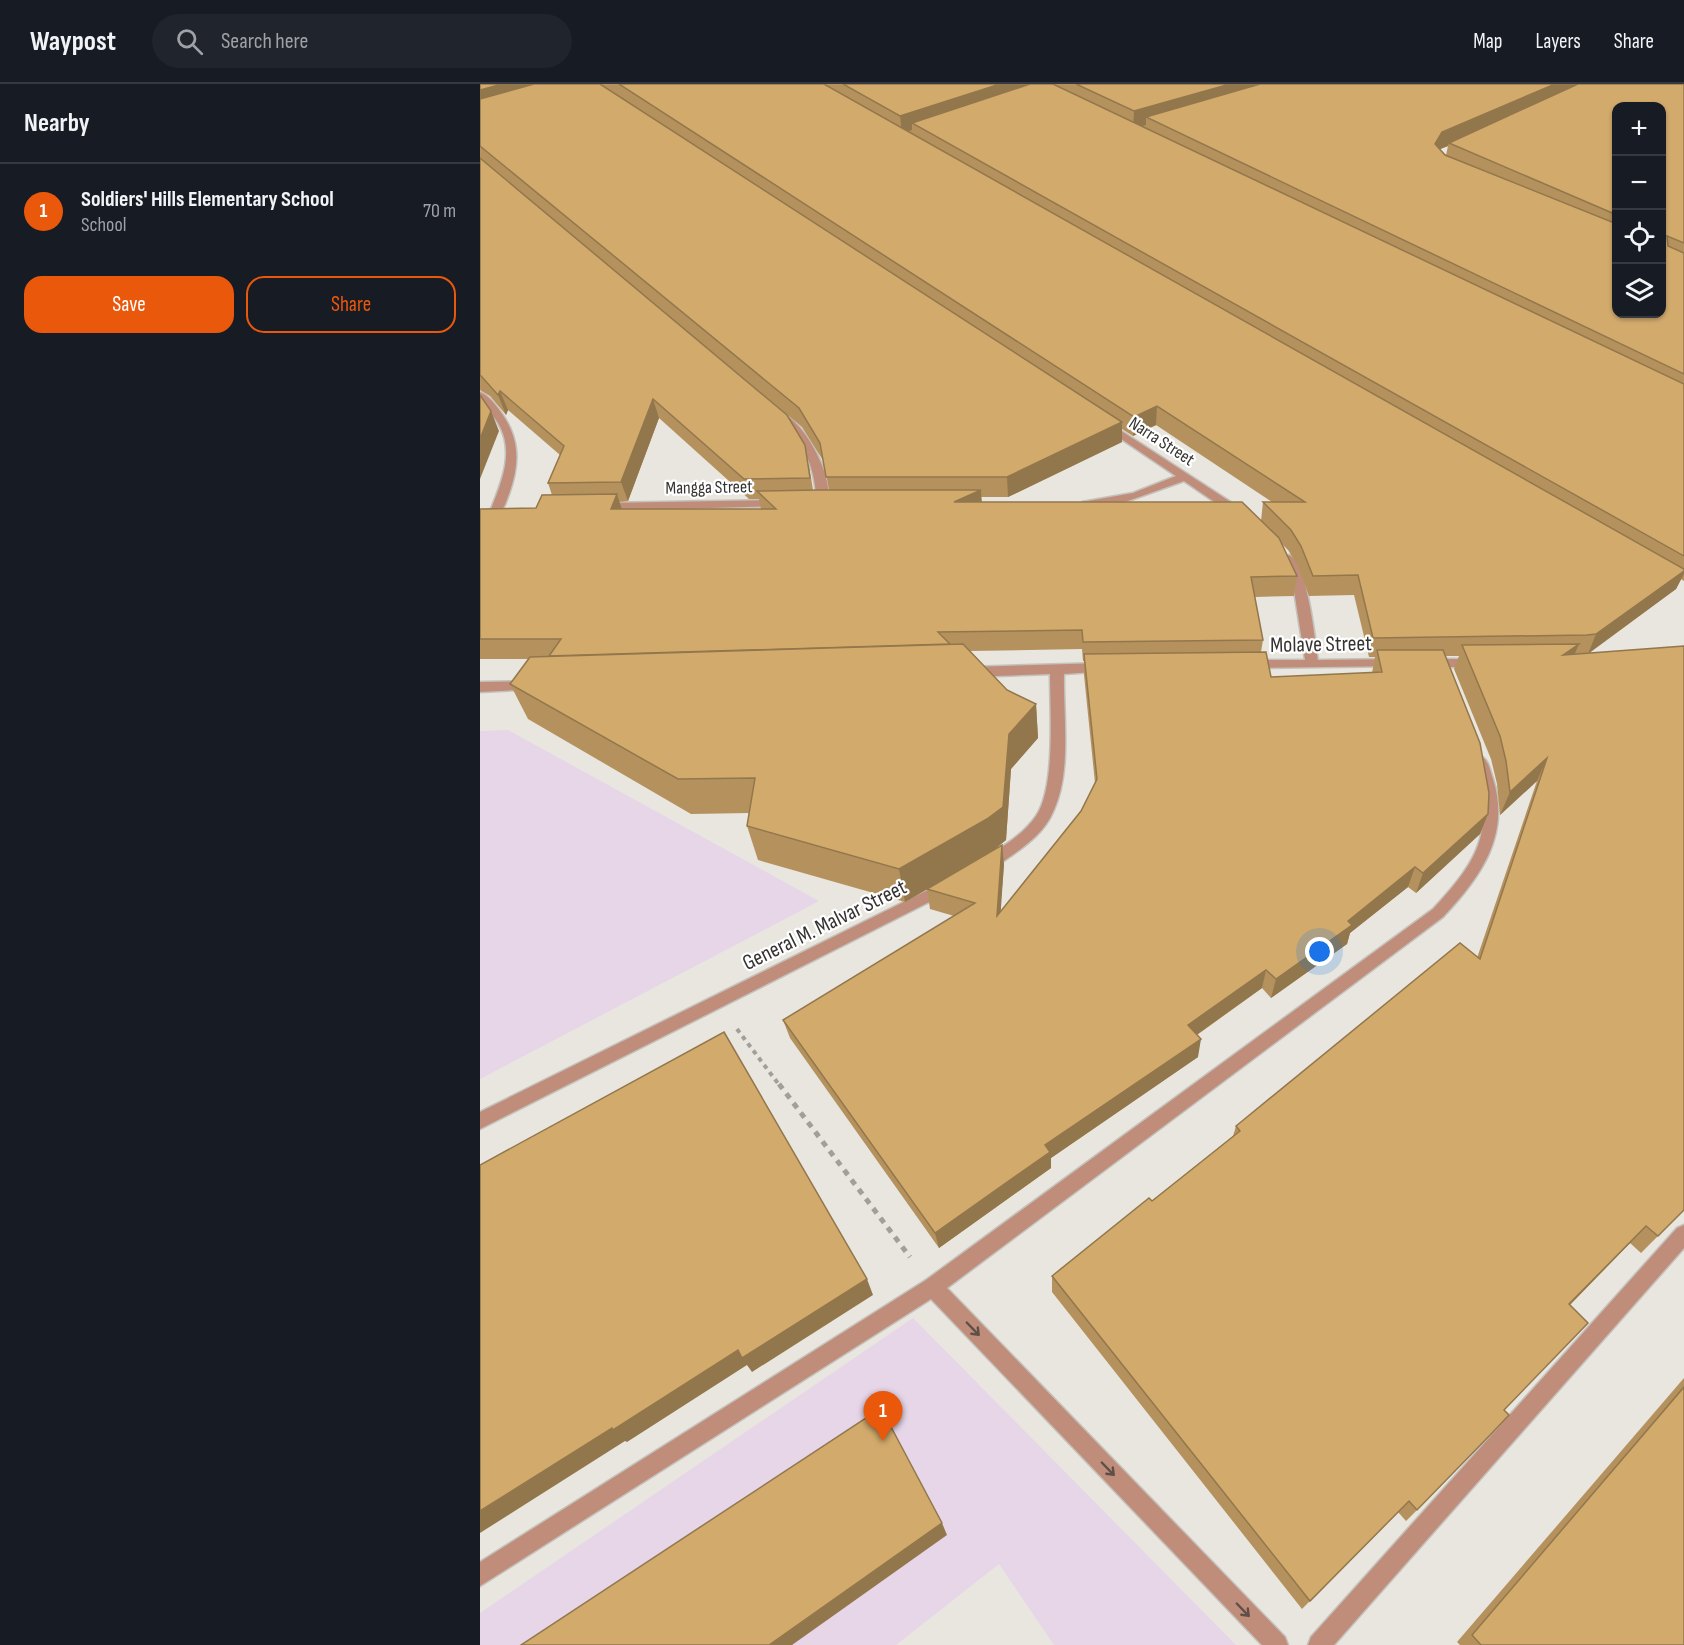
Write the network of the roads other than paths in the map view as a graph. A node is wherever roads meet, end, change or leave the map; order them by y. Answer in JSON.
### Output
{"nodes":[{"id":1,"x":480,"y":395,"type":"edge"},
{"id":2,"x":773,"y":408,"type":"edge"},
{"id":3,"x":1095,"y":417,"type":"edge"},
{"id":4,"x":1186,"y":476,"type":"junction"},
{"id":5,"x":823,"y":503,"type":"edge"},
{"id":6,"x":789,"y":504,"type":"edge"},
{"id":7,"x":1076,"y":504,"type":"edge"},
{"id":8,"x":590,"y":507,"type":"edge"},
{"id":9,"x":480,"y":510,"type":"edge"},
{"id":10,"x":1247,"y":519,"type":"edge"},
{"id":11,"x":1278,"y":546,"type":"edge"},
{"id":12,"x":1488,"y":662,"type":"edge"},
{"id":13,"x":1443,"y":663,"type":"junction"},
{"id":14,"x":1312,"y":664,"type":"junction"},
{"id":15,"x":1242,"y":666,"type":"edge"},
{"id":16,"x":1115,"y":668,"type":"edge"},
{"id":17,"x":1057,"y":669,"type":"junction"},
{"id":18,"x":950,"y":673,"type":"edge"},
{"id":19,"x":1451,"y":684,"type":"edge"},
{"id":20,"x":548,"y":686,"type":"edge"},
{"id":21,"x":480,"y":687,"type":"edge"},
{"id":22,"x":1475,"y":748,"type":"edge"},
{"id":23,"x":974,"y":872,"type":"edge"},
{"id":24,"x":956,"y":882,"type":"edge"},
{"id":25,"x":480,"y":1121,"type":"edge"},
{"id":26,"x":1684,"y":1234,"type":"edge"},
{"id":27,"x":933,"y":1287,"type":"junction"},
{"id":28,"x":480,"y":1575,"type":"edge"},
{"id":29,"x":1277,"y":1645,"type":"edge"},
{"id":30,"x":1319,"y":1645,"type":"edge"}],
"edges":[{"from":1,"to":9,"type":"street"},
{"from":2,"to":5,"type":"street"},
{"from":3,"to":4,"type":"street","name":"Narra Street"},
{"from":4,"to":7,"type":"street"},
{"from":4,"to":10,"type":"street","name":"Narra Street"},
{"from":6,"to":8,"type":"street","name":"Mangga Street"},
{"from":11,"to":14,"type":"street"},
{"from":12,"to":13,"type":"street","name":"Molave Street"},
{"from":13,"to":14,"type":"street","name":"Molave Street"},
{"from":13,"to":19,"type":"street"},
{"from":14,"to":15,"type":"street","name":"Molave Street"},
{"from":16,"to":17,"type":"street"},
{"from":17,"to":18,"type":"street"},
{"from":17,"to":23,"type":"street"},
{"from":20,"to":21,"type":"street"},
{"from":22,"to":27,"type":"street"},
{"from":24,"to":25,"type":"street","name":"General M. Malvar Street"},
{"from":26,"to":30,"type":"street"},
{"from":27,"to":28,"type":"street"},
{"from":27,"to":29,"type":"street","one_way":true}]}
